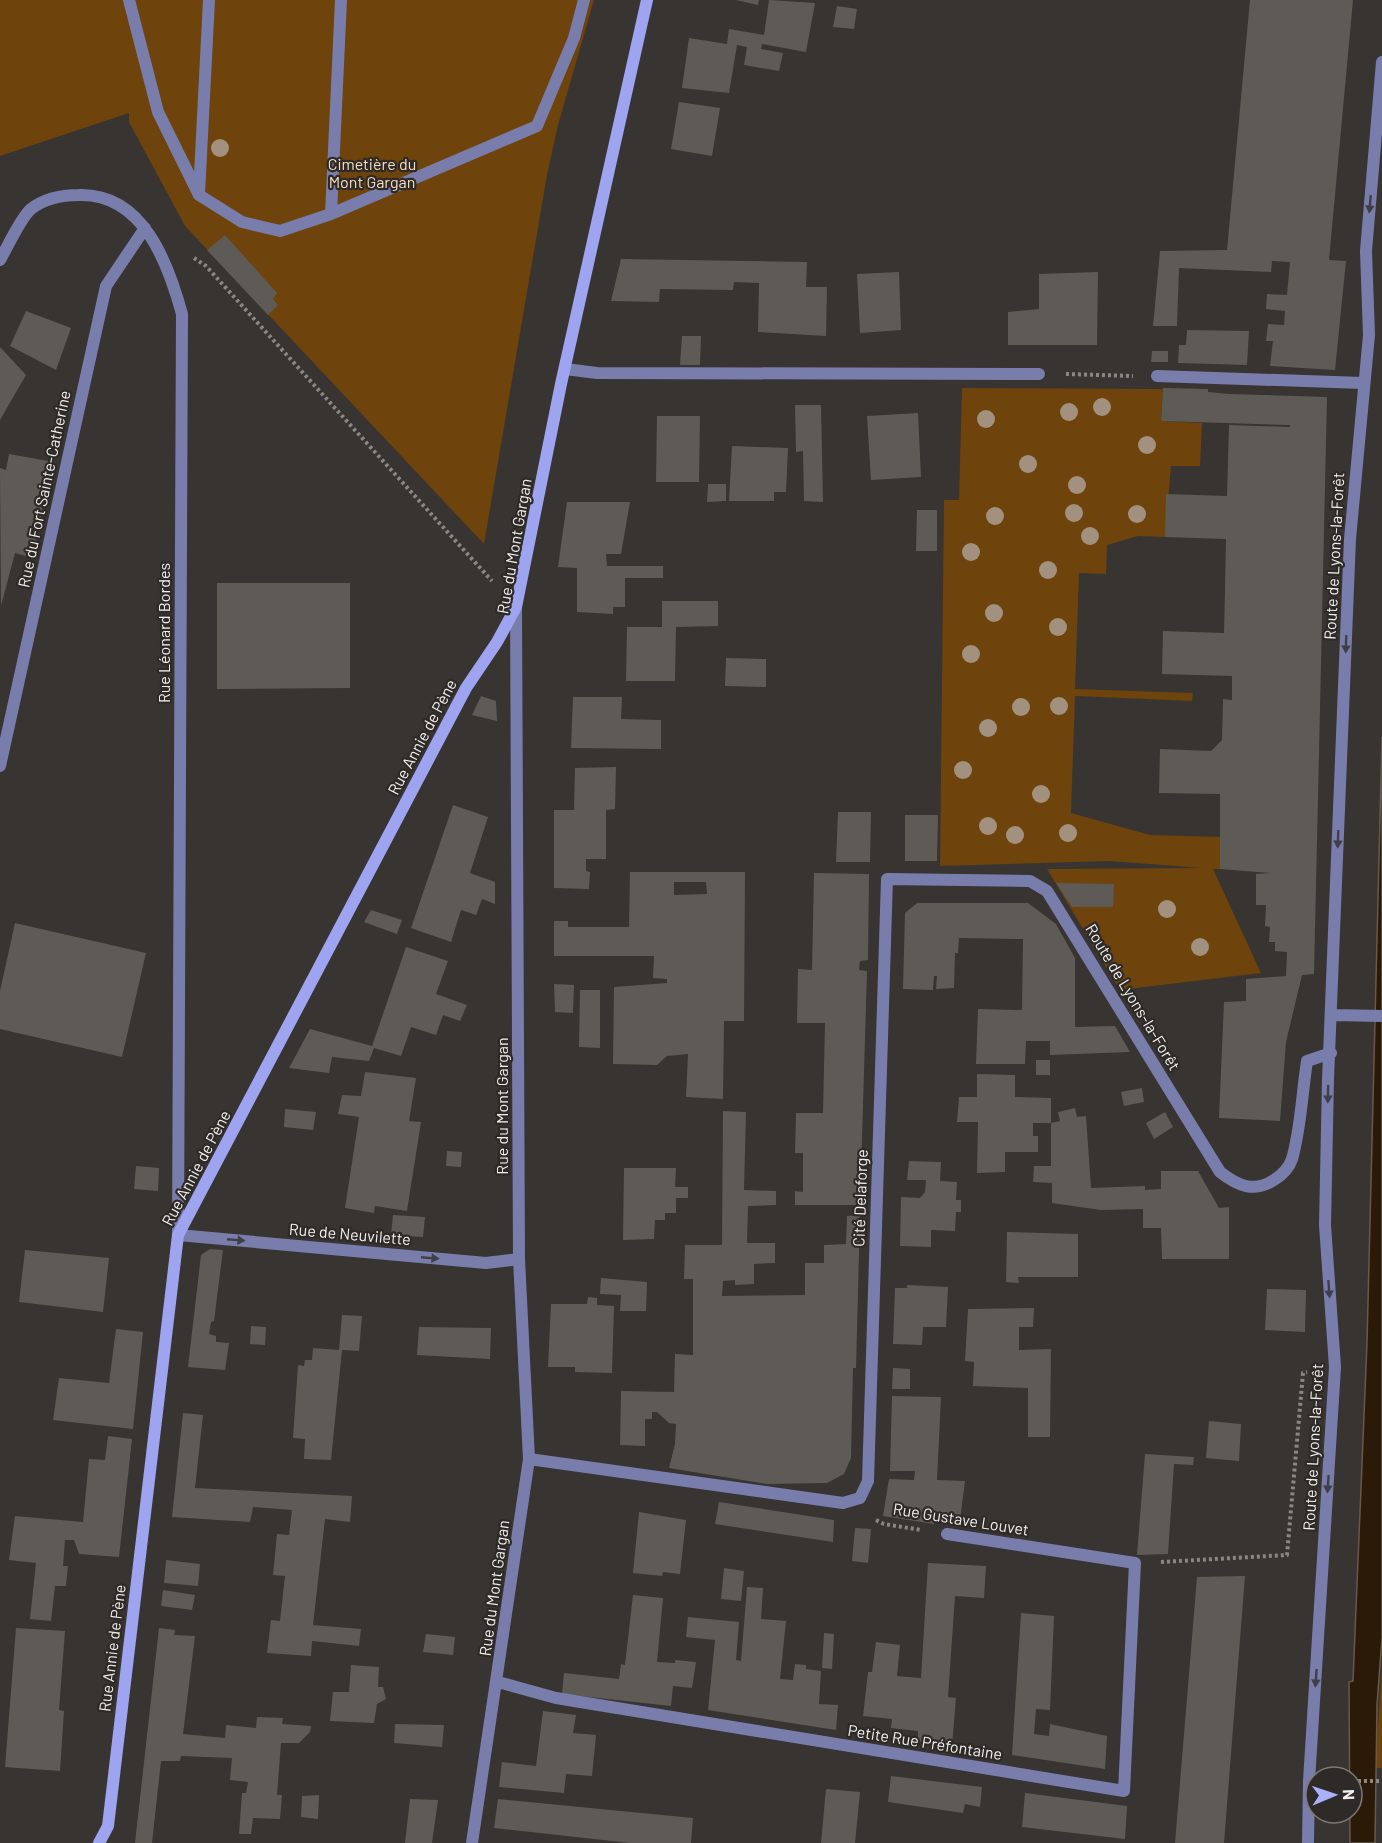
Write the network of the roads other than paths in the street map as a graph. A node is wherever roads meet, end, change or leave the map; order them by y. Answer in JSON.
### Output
{"nodes":[{"id":1,"x":129,"y":0,"type":"edge"},
{"id":2,"x":208,"y":0,"type":"edge"},
{"id":3,"x":341,"y":0,"type":"edge"},
{"id":4,"x":584,"y":0,"type":"edge"},
{"id":5,"x":647,"y":0,"type":"edge"},
{"id":6,"x":1382,"y":62,"type":"edge"},
{"id":7,"x":199,"y":195,"type":"junction"},
{"id":8,"x":331,"y":214,"type":"junction"},
{"id":9,"x":145,"y":228,"type":"junction"},
{"id":10,"x":0,"y":260,"type":"edge"},
{"id":11,"x":565,"y":369,"type":"junction"},
{"id":12,"x":1039,"y":374,"type":"dead end"},
{"id":13,"x":1157,"y":376,"type":"road end"},
{"id":14,"x":1363,"y":383,"type":"junction"},
{"id":15,"x":516,"y":607,"type":"junction"},
{"id":16,"x":0,"y":766,"type":"edge"},
{"id":17,"x":887,"y":879,"type":"joint"},
{"id":18,"x":1333,"y":1015,"type":"junction"},
{"id":19,"x":1382,"y":1016,"type":"edge"},
{"id":20,"x":1331,"y":1053,"type":"junction"},
{"id":21,"x":178,"y":1235,"type":"junction"},
{"id":22,"x":519,"y":1259,"type":"junction"},
{"id":23,"x":529,"y":1459,"type":"junction"},
{"id":24,"x":947,"y":1534,"type":"road end"},
{"id":25,"x":1134,"y":1563,"type":"joint"},
{"id":26,"x":498,"y":1682,"type":"junction"},
{"id":27,"x":108,"y":1826,"type":"junction"},
{"id":28,"x":99,"y":1843,"type":"edge"},
{"id":29,"x":106,"y":1843,"type":"edge"},
{"id":30,"x":472,"y":1843,"type":"edge"},
{"id":31,"x":1308,"y":1843,"type":"edge"}],
"edges":[{"from":1,"to":7,"type":"street"},
{"from":2,"to":7,"type":"street"},
{"from":3,"to":8,"type":"street"},
{"from":4,"to":8,"type":"street"},
{"from":5,"to":11,"type":"street","name":"Rue du Mont Gargan"},
{"from":6,"to":14,"type":"street","name":"Route de Lyons-la-Forêt","one_way":true},
{"from":7,"to":8,"type":"street"},
{"from":9,"to":10,"type":"street","name":"Rue Léonard Bordes"},
{"from":9,"to":16,"type":"street","name":"Rue du Fort Sainte-Catherine"},
{"from":9,"to":21,"type":"street","name":"Rue Léonard Bordes"},
{"from":11,"to":12,"type":"street"},
{"from":11,"to":15,"type":"street","name":"Rue du Mont Gargan"},
{"from":13,"to":14,"type":"street"},
{"from":14,"to":18,"type":"street","name":"Route de Lyons-la-Forêt","one_way":true},
{"from":15,"to":21,"type":"street","name":"Rue Annie de Pène"},
{"from":15,"to":22,"type":"street","name":"Rue du Mont Gargan"},
{"from":17,"to":20,"type":"street","name":"Route de Lyons-la-Forêt"},
{"from":17,"to":23,"type":"street","name":"Cité Delaforge"},
{"from":18,"to":19,"type":"street"},
{"from":18,"to":20,"type":"street","name":"Route de Lyons-la-Forêt"},
{"from":20,"to":31,"type":"street","name":"Route de Lyons-la-Forêt","one_way":true},
{"from":21,"to":22,"type":"street","name":"Rue de Neuvilette","one_way":true},
{"from":21,"to":27,"type":"street","name":"Rue Annie de Pène"},
{"from":22,"to":23,"type":"street","name":"Rue du Mont Gargan"},
{"from":23,"to":26,"type":"street","name":"Rue du Mont Gargan"},
{"from":24,"to":25,"type":"street","name":"Rue Gustave Louvet"},
{"from":25,"to":26,"type":"street","name":"Petite Rue Préfontaine"},
{"from":26,"to":30,"type":"street","name":"Rue du Mont Gargan"},
{"from":27,"to":28,"type":"street","name":"Rue Annie de Pène"},
{"from":27,"to":29,"type":"street"}]}
